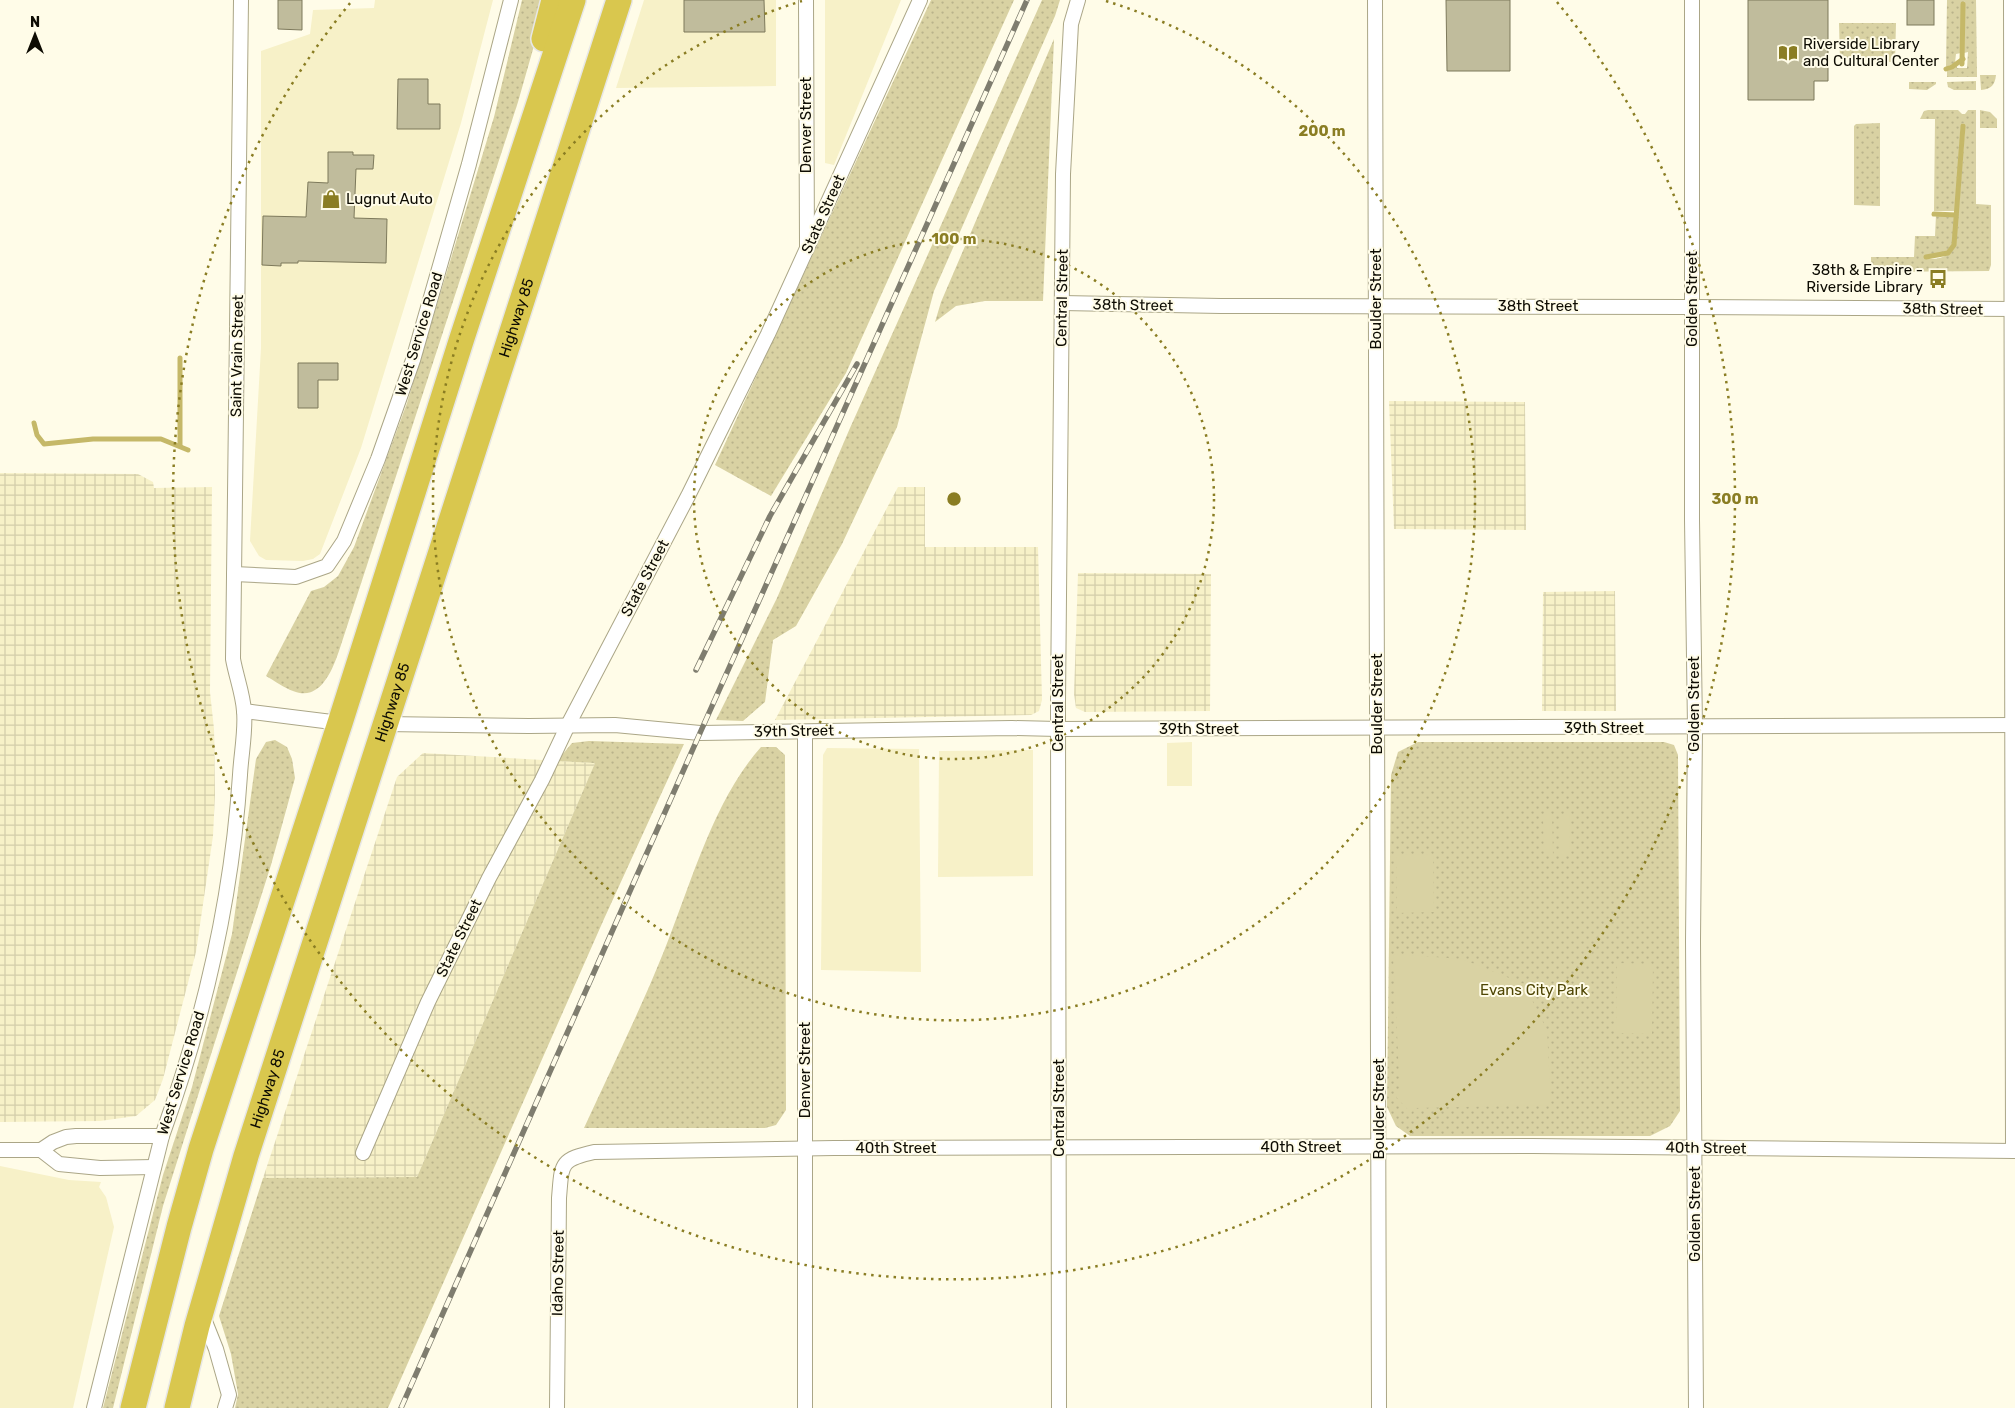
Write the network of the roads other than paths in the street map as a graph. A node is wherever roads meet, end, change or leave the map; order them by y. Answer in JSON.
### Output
{"nodes":[{"id":1,"x":241,"y":0,"type":"edge"},
{"id":2,"x":510,"y":0,"type":"edge"},
{"id":3,"x":554,"y":0,"type":"edge"},
{"id":4,"x":573,"y":0,"type":"edge"},
{"id":5,"x":619,"y":0,"type":"edge"},
{"id":6,"x":806,"y":0,"type":"edge"},
{"id":7,"x":920,"y":0,"type":"edge"},
{"id":8,"x":1078,"y":0,"type":"edge"},
{"id":9,"x":1375,"y":0,"type":"edge"},
{"id":10,"x":1692,"y":0,"type":"edge"},
{"id":11,"x":2011,"y":0,"type":"edge"},
{"id":12,"x":537,"y":108,"type":"junction"},
{"id":13,"x":807,"y":250,"type":"junction"},
{"id":14,"x":1062,"y":303,"type":"junction"},
{"id":15,"x":1376,"y":306,"type":"junction"},
{"id":16,"x":1692,"y":306,"type":"junction"},
{"id":17,"x":2013,"y":310,"type":"edge"},
{"id":18,"x":234,"y":574,"type":"junction"},
{"id":19,"x":244,"y":711,"type":"junction"},
{"id":20,"x":340,"y":723,"type":"junction"},
{"id":21,"x":384,"y":724,"type":"junction"},
{"id":22,"x":568,"y":724,"type":"junction"},
{"id":23,"x":2013,"y":724,"type":"edge"},
{"id":24,"x":1695,"y":726,"type":"junction"},
{"id":25,"x":1377,"y":729,"type":"junction"},
{"id":26,"x":1058,"y":730,"type":"junction"},
{"id":27,"x":805,"y":732,"type":"junction"},
{"id":28,"x":162,"y":1136,"type":"junction"},
{"id":29,"x":1379,"y":1146,"type":"junction"},
{"id":30,"x":1059,"y":1147,"type":"junction"},
{"id":31,"x":806,"y":1148,"type":"junction"},
{"id":32,"x":1695,"y":1148,"type":"junction"},
{"id":33,"x":0,"y":1150,"type":"edge"},
{"id":34,"x":41,"y":1150,"type":"junction"},
{"id":35,"x":2014,"y":1151,"type":"edge"},
{"id":36,"x":363,"y":1153,"type":"dead end"},
{"id":37,"x":586,"y":1154,"type":"joint"},
{"id":38,"x":154,"y":1167,"type":"junction"},
{"id":39,"x":202,"y":1311,"type":"junction"},
{"id":40,"x":94,"y":1408,"type":"edge"},
{"id":41,"x":133,"y":1408,"type":"edge"},
{"id":42,"x":177,"y":1408,"type":"edge"},
{"id":43,"x":225,"y":1408,"type":"edge"},
{"id":44,"x":557,"y":1408,"type":"edge"},
{"id":45,"x":805,"y":1408,"type":"edge"},
{"id":46,"x":1059,"y":1408,"type":"edge"},
{"id":47,"x":1379,"y":1408,"type":"edge"},
{"id":48,"x":1696,"y":1408,"type":"edge"}],
"edges":[{"from":1,"to":18,"type":"street","name":"Saint Vrain Street"},
{"from":2,"to":18,"type":"street","name":"West Service Road"},
{"from":3,"to":12,"type":"highway"},
{"from":4,"to":12,"type":"highway"},
{"from":5,"to":21,"type":"highway","name":"Highway 85"},
{"from":6,"to":13,"type":"street","name":"Denver Street"},
{"from":7,"to":13,"type":"street","name":"State Street"},
{"from":8,"to":14,"type":"street","name":"Central Street"},
{"from":9,"to":15,"type":"street","name":"Boulder Street"},
{"from":10,"to":16,"type":"street","name":"Golden Street"},
{"from":11,"to":17,"type":"street"},
{"from":12,"to":20,"type":"highway"},
{"from":13,"to":22,"type":"street","name":"State Street"},
{"from":14,"to":15,"type":"street","name":"38th Street"},
{"from":14,"to":26,"type":"street","name":"Central Street"},
{"from":15,"to":16,"type":"street","name":"38th Street"},
{"from":15,"to":25,"type":"street","name":"Boulder Street"},
{"from":16,"to":17,"type":"street","name":"38th Street"},
{"from":16,"to":24,"type":"street","name":"Golden Street"},
{"from":17,"to":23,"type":"street"},
{"from":18,"to":19,"type":"street","name":"Saint Vrain Street"},
{"from":19,"to":20,"type":"street"},
{"from":19,"to":28,"type":"street","name":"West Service Road"},
{"from":20,"to":41,"type":"highway"},
{"from":21,"to":22,"type":"street","name":"39th Street"},
{"from":21,"to":39,"type":"highway","name":"Highway 85"},
{"from":22,"to":27,"type":"street","name":"39th Street"},
{"from":22,"to":36,"type":"street","name":"State Street"},
{"from":23,"to":24,"type":"street","name":"39th Street"},
{"from":23,"to":35,"type":"street"},
{"from":24,"to":25,"type":"street","name":"39th Street"},
{"from":24,"to":32,"type":"street","name":"Golden Street"},
{"from":25,"to":26,"type":"street","name":"39th Street"},
{"from":25,"to":29,"type":"street","name":"Boulder Street"},
{"from":26,"to":27,"type":"street","name":"39th Street"},
{"from":26,"to":30,"type":"street","name":"Central Street"},
{"from":27,"to":31,"type":"street","name":"Denver Street"},
{"from":28,"to":34,"type":"street"},
{"from":28,"to":38,"type":"street","name":"West Service Road"},
{"from":29,"to":30,"type":"street","name":"40th Street"},
{"from":29,"to":32,"type":"street","name":"40th Street"},
{"from":29,"to":47,"type":"street","name":"Boulder Street"},
{"from":30,"to":31,"type":"street","name":"40th Street"},
{"from":30,"to":46,"type":"street","name":"Central Street"},
{"from":31,"to":37,"type":"street","name":"40th Street"},
{"from":31,"to":45,"type":"street","name":"Denver Street"},
{"from":32,"to":35,"type":"street","name":"40th Street"},
{"from":32,"to":48,"type":"street","name":"Golden Street"},
{"from":33,"to":34,"type":"street"},
{"from":34,"to":38,"type":"street"},
{"from":37,"to":44,"type":"street","name":"Idaho Street"},
{"from":38,"to":40,"type":"street","name":"West Service Road"},
{"from":39,"to":42,"type":"highway","name":"Highway 85"},
{"from":39,"to":43,"type":"street"}]}
